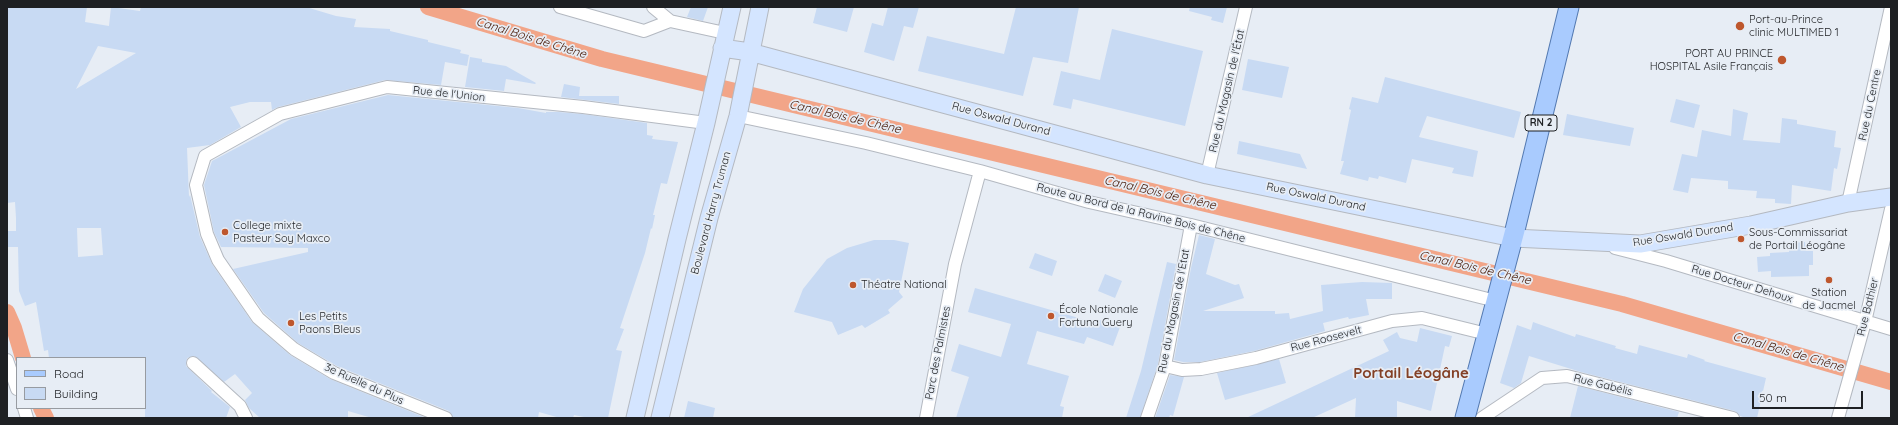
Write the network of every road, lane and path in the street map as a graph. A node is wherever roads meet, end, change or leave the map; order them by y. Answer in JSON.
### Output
{"nodes":[{"id":1,"x":560,"y":7,"type":"edge"},
{"id":2,"x":653,"y":7,"type":"edge"},
{"id":3,"x":732,"y":7,"type":"edge"},
{"id":4,"x":760,"y":7,"type":"edge"},
{"id":5,"x":1246,"y":7,"type":"edge"},
{"id":6,"x":1569,"y":7,"type":"edge"},
{"id":7,"x":1891,"y":7,"type":"edge"},
{"id":8,"x":670,"y":20,"type":"junction"},
{"id":9,"x":723,"y":46,"type":"junction"},
{"id":10,"x":750,"y":56,"type":"junction"},
{"id":11,"x":740,"y":109,"type":"junction"},
{"id":12,"x":706,"y":123,"type":"junction"},
{"id":13,"x":205,"y":156,"type":"joint"},
{"id":14,"x":980,"y":170,"type":"junction"},
{"id":15,"x":1207,"y":175,"type":"junction"},
{"id":16,"x":1891,"y":197,"type":"edge"},
{"id":17,"x":1848,"y":203,"type":"junction"},
{"id":18,"x":1891,"y":209,"type":"edge"},
{"id":19,"x":1191,"y":225,"type":"junction"},
{"id":20,"x":1592,"y":243,"type":"junction"},
{"id":21,"x":1511,"y":245,"type":"junction"},
{"id":22,"x":1497,"y":299,"type":"junction"},
{"id":23,"x":1865,"y":322,"type":"junction"},
{"id":24,"x":1891,"y":329,"type":"edge"},
{"id":25,"x":1487,"y":334,"type":"junction"},
{"id":26,"x":7,"y":360,"type":"edge"},
{"id":27,"x":193,"y":364,"type":"dead end"},
{"id":28,"x":1165,"y":366,"type":"junction"},
{"id":29,"x":16,"y":386,"type":"edge"},
{"id":30,"x":246,"y":418,"type":"edge"},
{"id":31,"x":446,"y":418,"type":"edge"},
{"id":32,"x":635,"y":418,"type":"edge"},
{"id":33,"x":660,"y":418,"type":"edge"},
{"id":34,"x":926,"y":418,"type":"edge"},
{"id":35,"x":1147,"y":418,"type":"edge"},
{"id":36,"x":1465,"y":418,"type":"edge"},
{"id":37,"x":1482,"y":418,"type":"edge"},
{"id":38,"x":1733,"y":418,"type":"edge"},
{"id":39,"x":1838,"y":418,"type":"edge"}],
"edges":[{"from":1,"to":8,"type":"street"},
{"from":2,"to":8,"type":"street"},
{"from":3,"to":9,"type":"main road"},
{"from":4,"to":10,"type":"main road","name":"Boulevard Harry Truman"},
{"from":5,"to":15,"type":"street","name":"Rue du Magasin de l'État"},
{"from":6,"to":21,"type":"main road","number":"RN 2"},
{"from":7,"to":17,"type":"street","name":"Rue du Centre"},
{"from":8,"to":9,"type":"street"},
{"from":9,"to":10,"type":"main road","name":"Rue Oswald Durand"},
{"from":9,"to":12,"type":"main road"},
{"from":10,"to":11,"type":"main road","name":"Boulevard Harry Truman"},
{"from":10,"to":15,"type":"main road","name":"Rue Oswald Durand"},
{"from":11,"to":14,"type":"street","name":"Route au Bord de la Ravine Bois de Chêne"},
{"from":11,"to":33,"type":"main road","name":"Boulevard Harry Truman"},
{"from":12,"to":13,"type":"street","name":"Rue de l'Union"},
{"from":12,"to":32,"type":"main road"},
{"from":13,"to":31,"type":"street","name":"3e Ruelle du Plus"},
{"from":14,"to":19,"type":"street","name":"Route au Bord de la Ravine Bois de Chêne"},
{"from":14,"to":34,"type":"street","name":"Parc des Palmistes"},
{"from":15,"to":21,"type":"main road","name":"Rue Oswald Durand"},
{"from":16,"to":17,"type":"main road","name":"Rue Oswald Durand"},
{"from":17,"to":20,"type":"main road","name":"Rue Oswald Durand"},
{"from":18,"to":23,"type":"street","name":"Rue Bathier"},
{"from":19,"to":22,"type":"street","name":"Route au Bord de la Ravine Bois de Chêne"},
{"from":19,"to":28,"type":"street","name":"Rue du Magasin de l'Etat"},
{"from":20,"to":21,"type":"main road","name":"Rue Oswald Durand"},
{"from":20,"to":23,"type":"street","name":"Rue Docteur Dehoux"},
{"from":21,"to":22,"type":"main road","number":"RN 2"},
{"from":22,"to":25,"type":"main road","number":"RN 2"},
{"from":23,"to":24,"type":"street","name":"Rue Docteur Dehoux"},
{"from":23,"to":39,"type":"street","name":"Rue Bathier"},
{"from":25,"to":28,"type":"street","name":"Rue Roosevelt"},
{"from":25,"to":36,"type":"main road","number":"RN 2"},
{"from":26,"to":29,"type":"street"},
{"from":27,"to":30,"type":"street"},
{"from":28,"to":35,"type":"street","name":"Rue du Magasin de l'Etat"},
{"from":37,"to":38,"type":"street","name":"Rue Gabélis"}]}
